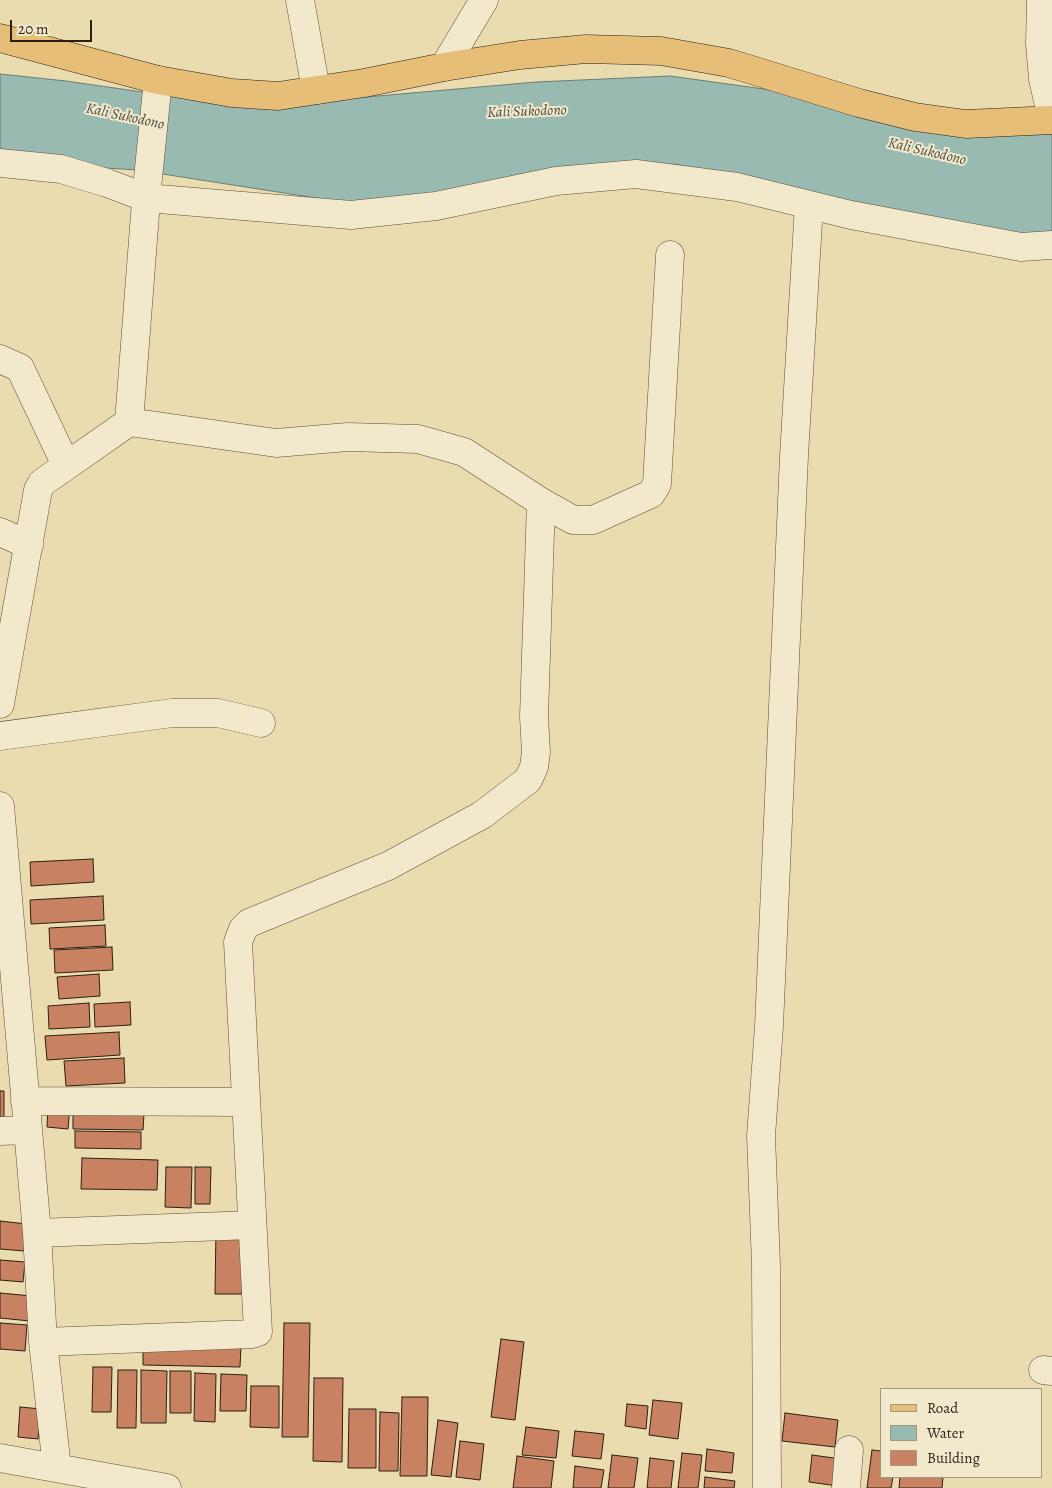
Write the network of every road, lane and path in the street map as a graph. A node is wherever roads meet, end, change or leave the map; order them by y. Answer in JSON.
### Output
{"nodes":[{"id":1,"x":300,"y":0,"type":"edge"},
{"id":2,"x":484,"y":0,"type":"edge"},
{"id":3,"x":1041,"y":0,"type":"edge"},
{"id":4,"x":0,"y":38,"type":"edge"},
{"id":5,"x":444,"y":67,"type":"junction"},
{"id":6,"x":158,"y":84,"type":"junction"},
{"id":7,"x":316,"y":90,"type":"junction"},
{"id":8,"x":1052,"y":119,"type":"edge"},
{"id":9,"x":0,"y":163,"type":"edge"},
{"id":10,"x":147,"y":193,"type":"junction"},
{"id":11,"x":809,"y":205,"type":"junction"},
{"id":12,"x":1052,"y":245,"type":"edge"},
{"id":13,"x":670,"y":255,"type":"dead end"},
{"id":14,"x":0,"y":359,"type":"edge"},
{"id":15,"x":129,"y":422,"type":"junction"},
{"id":16,"x":66,"y":465,"type":"junction"},
{"id":17,"x":541,"y":502,"type":"junction"},
{"id":18,"x":0,"y":532,"type":"edge"},
{"id":19,"x":29,"y":545,"type":"junction"},
{"id":20,"x":0,"y":704,"type":"edge"},
{"id":21,"x":262,"y":723,"type":"dead end"},
{"id":22,"x":0,"y":736,"type":"edge"},
{"id":23,"x":0,"y":806,"type":"edge"},
{"id":24,"x":9,"y":1012,"type":"edge"},
{"id":25,"x":25,"y":1101,"type":"junction"},
{"id":26,"x":246,"y":1102,"type":"junction"},
{"id":27,"x":28,"y":1130,"type":"junction"},
{"id":28,"x":0,"y":1131,"type":"edge"},
{"id":29,"x":252,"y":1224,"type":"junction"},
{"id":30,"x":37,"y":1233,"type":"junction"},
{"id":31,"x":43,"y":1342,"type":"junction"},
{"id":32,"x":849,"y":1450,"type":"dead end"},
{"id":33,"x":0,"y":1458,"type":"edge"},
{"id":34,"x":56,"y":1468,"type":"junction"},
{"id":35,"x":167,"y":1488,"type":"edge"},
{"id":36,"x":767,"y":1488,"type":"edge"},
{"id":37,"x":846,"y":1488,"type":"edge"}],
"edges":[{"from":1,"to":7,"type":"street"},
{"from":2,"to":5,"type":"street"},
{"from":3,"to":8,"type":"street"},
{"from":4,"to":6,"type":"main road"},
{"from":5,"to":7,"type":"main road"},
{"from":5,"to":8,"type":"main road"},
{"from":6,"to":7,"type":"main road"},
{"from":6,"to":10,"type":"street"},
{"from":9,"to":10,"type":"street"},
{"from":10,"to":11,"type":"street"},
{"from":10,"to":15,"type":"street"},
{"from":11,"to":12,"type":"street"},
{"from":11,"to":36,"type":"street"},
{"from":13,"to":17,"type":"street"},
{"from":14,"to":16,"type":"street"},
{"from":15,"to":16,"type":"street"},
{"from":15,"to":17,"type":"street"},
{"from":16,"to":19,"type":"street"},
{"from":17,"to":26,"type":"street"},
{"from":18,"to":19,"type":"street"},
{"from":19,"to":20,"type":"street"},
{"from":21,"to":22,"type":"street"},
{"from":23,"to":24,"type":"street"},
{"from":24,"to":25,"type":"street"},
{"from":25,"to":26,"type":"street"},
{"from":25,"to":27,"type":"street"},
{"from":26,"to":29,"type":"street"},
{"from":27,"to":28,"type":"street"},
{"from":27,"to":30,"type":"street"},
{"from":29,"to":30,"type":"street"},
{"from":29,"to":31,"type":"street"},
{"from":30,"to":31,"type":"street"},
{"from":31,"to":34,"type":"street"},
{"from":32,"to":37,"type":"street"},
{"from":33,"to":34,"type":"street"},
{"from":34,"to":35,"type":"street"}]}
